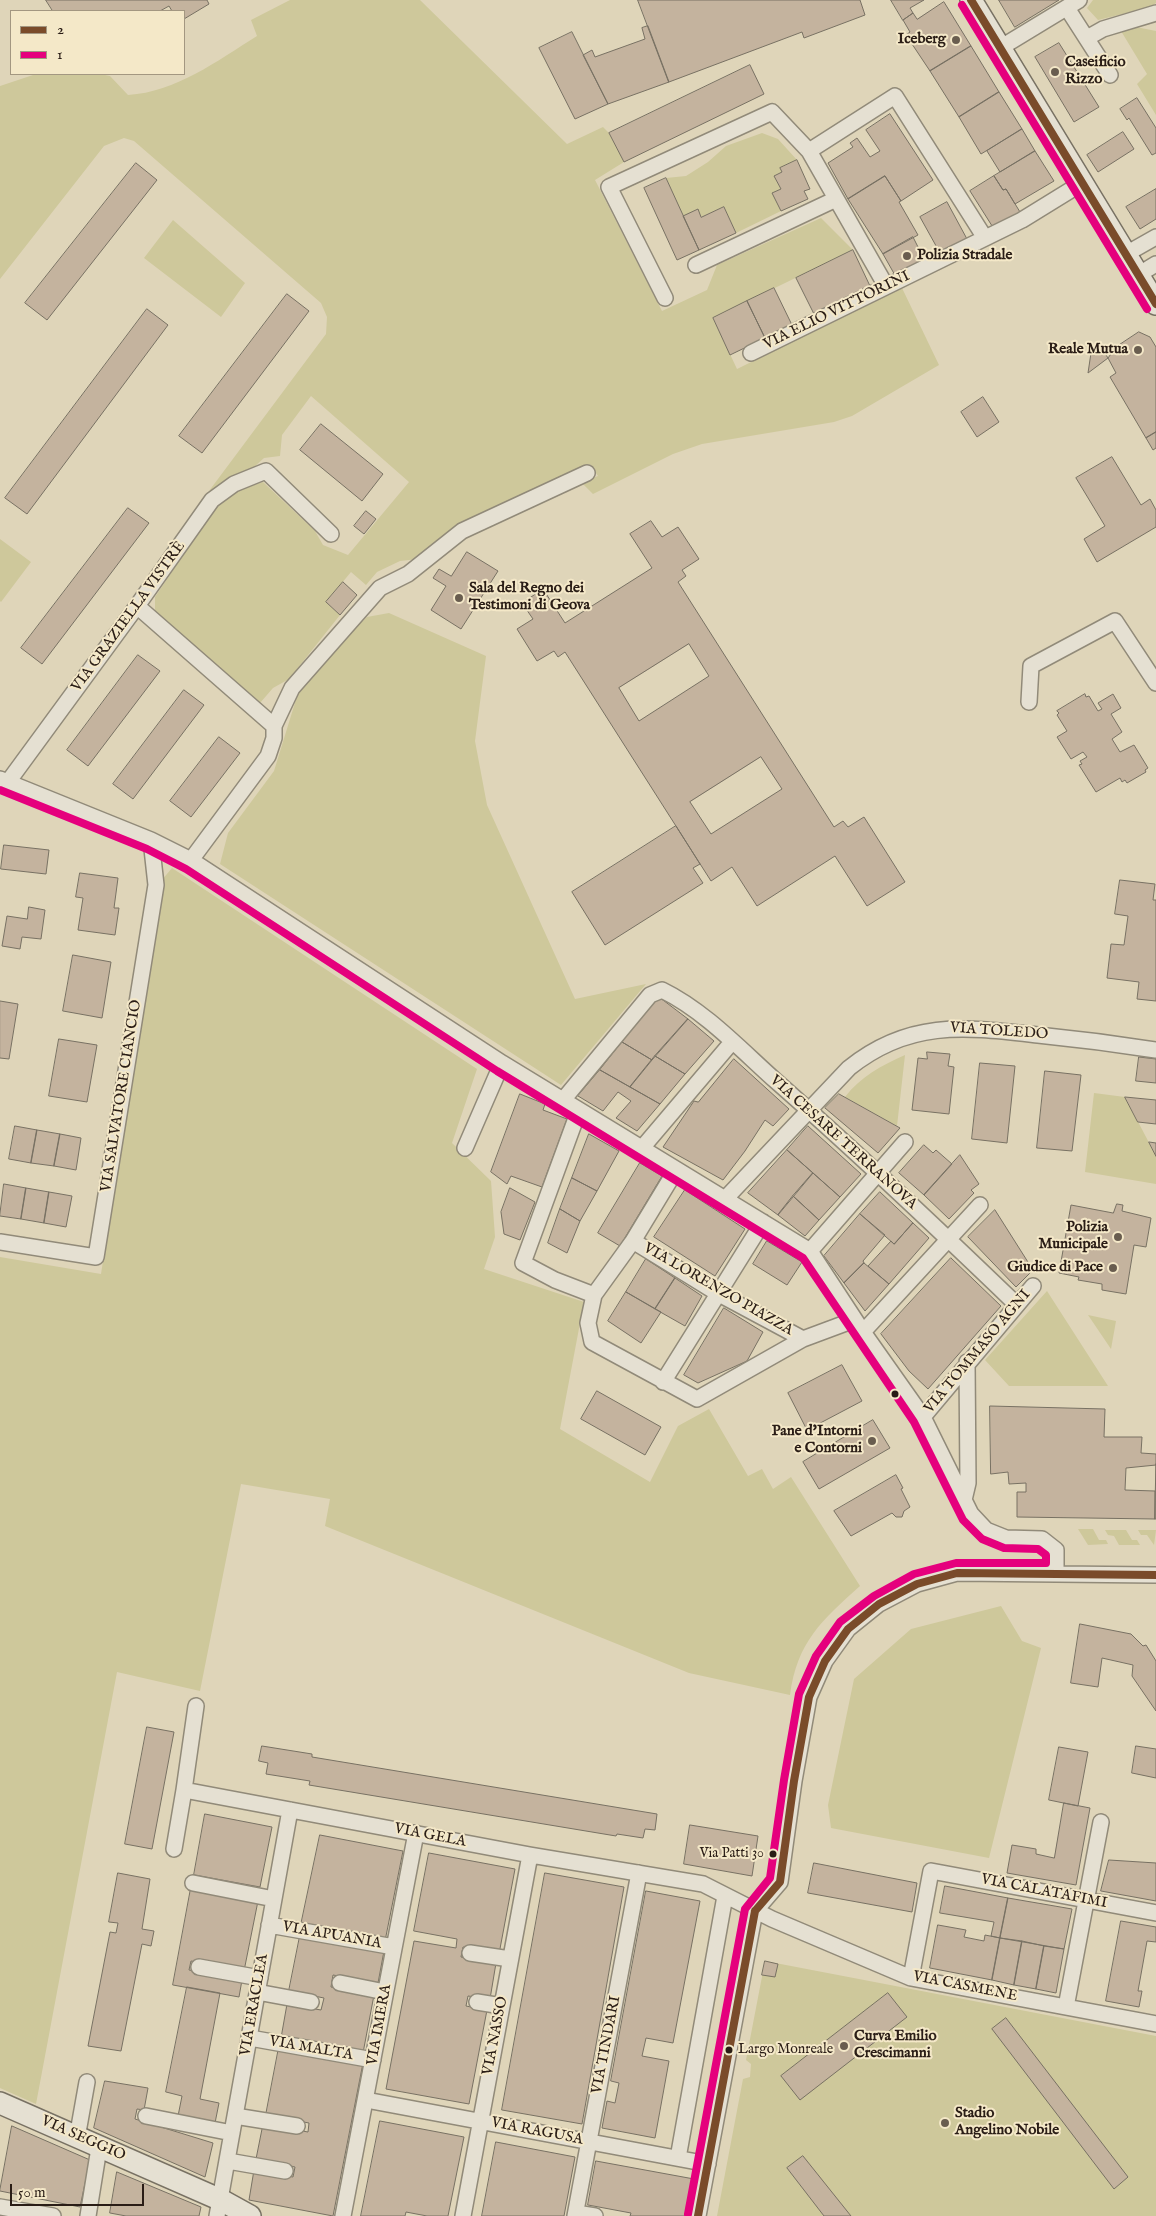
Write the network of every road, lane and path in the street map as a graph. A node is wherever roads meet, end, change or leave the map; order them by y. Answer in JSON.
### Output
{"nodes":[{"id":1,"x":971,"y":0,"type":"edge"},
{"id":2,"x":1073,"y":4,"type":"edge"},
{"id":3,"x":1156,"y":13,"type":"edge"},
{"id":4,"x":1087,"y":38,"type":"junction"},
{"id":5,"x":1000,"y":48,"type":"junction"},
{"id":6,"x":1110,"y":75,"type":"dead end"},
{"id":7,"x":809,"y":151,"type":"junction"},
{"id":8,"x":1082,"y":183,"type":"junction"},
{"id":9,"x":836,"y":199,"type":"junction"},
{"id":10,"x":1156,"y":237,"type":"edge"},
{"id":11,"x":985,"y":238,"type":"junction"},
{"id":12,"x":1126,"y":254,"type":"junction"},
{"id":13,"x":696,"y":264,"type":"dead end"},
{"id":14,"x":1156,"y":264,"type":"edge"},
{"id":15,"x":1138,"y":276,"type":"junction"},
{"id":16,"x":886,"y":286,"type":"junction"},
{"id":17,"x":665,"y":298,"type":"dead end"},
{"id":18,"x":1156,"y":304,"type":"edge"},
{"id":19,"x":751,"y":353,"type":"dead end"},
{"id":20,"x":587,"y":473,"type":"dead end"},
{"id":21,"x":331,"y":534,"type":"dead end"},
{"id":22,"x":137,"y":606,"type":"junction"},
{"id":23,"x":1156,"y":683,"type":"edge"},
{"id":24,"x":1029,"y":702,"type":"dead end"},
{"id":25,"x":274,"y":726,"type":"junction"},
{"id":26,"x":4,"y":781,"type":"edge"},
{"id":27,"x":151,"y":840,"type":"junction"},
{"id":28,"x":191,"y":860,"type":"junction"},
{"id":29,"x":732,"y":1042,"type":"junction"},
{"id":30,"x":1156,"y":1050,"type":"edge"},
{"id":31,"x":502,"y":1063,"type":"junction"},
{"id":32,"x":563,"y":1100,"type":"junction"},
{"id":33,"x":808,"y":1109,"type":"junction"},
{"id":34,"x":579,"y":1110,"type":"junction"},
{"id":35,"x":905,"y":1142,"type":"dead end"},
{"id":36,"x":466,"y":1148,"type":"dead end"},
{"id":37,"x":642,"y":1148,"type":"junction"},
{"id":38,"x":676,"y":1170,"type":"junction"},
{"id":39,"x":877,"y":1174,"type":"junction"},
{"id":40,"x":724,"y":1199,"type":"junction"},
{"id":41,"x":980,"y":1205,"type":"dead end"},
{"id":42,"x":763,"y":1222,"type":"junction"},
{"id":43,"x":948,"y":1238,"type":"junction"},
{"id":44,"x":633,"y":1240,"type":"junction"},
{"id":45,"x":0,"y":1242,"type":"edge"},
{"id":46,"x":810,"y":1252,"type":"junction"},
{"id":47,"x":1033,"y":1286,"type":"dead end"},
{"id":48,"x":719,"y":1294,"type":"junction"},
{"id":49,"x":594,"y":1296,"type":"junction"},
{"id":50,"x":1017,"y":1305,"type":"junction"},
{"id":51,"x":858,"y":1326,"type":"junction"},
{"id":52,"x":803,"y":1339,"type":"junction"},
{"id":53,"x":968,"y":1362,"type":"junction"},
{"id":54,"x":663,"y":1382,"type":"junction"},
{"id":55,"x":923,"y":1417,"type":"junction"},
{"id":56,"x":964,"y":1500,"type":"junction"},
{"id":57,"x":1056,"y":1573,"type":"junction"},
{"id":58,"x":1156,"y":1575,"type":"edge"},
{"id":59,"x":196,"y":1706,"type":"dead end"},
{"id":60,"x":184,"y":1790,"type":"junction"},
{"id":61,"x":290,"y":1810,"type":"junction"},
{"id":62,"x":1101,"y":1822,"type":"dead end"},
{"id":63,"x":416,"y":1833,"type":"junction"},
{"id":64,"x":174,"y":1849,"type":"dead end"},
{"id":65,"x":530,"y":1855,"type":"junction"},
{"id":66,"x":639,"y":1873,"type":"junction"},
{"id":67,"x":193,"y":1883,"type":"dead end"},
{"id":68,"x":725,"y":1896,"type":"junction"},
{"id":69,"x":274,"y":1899,"type":"junction"},
{"id":70,"x":1086,"y":1900,"type":"junction"},
{"id":71,"x":755,"y":1911,"type":"junction"},
{"id":72,"x":1156,"y":1913,"type":"edge"},
{"id":73,"x":269,"y":1925,"type":"junction"},
{"id":74,"x":394,"y":1947,"type":"junction"},
{"id":75,"x":470,"y":1953,"type":"dead end"},
{"id":76,"x":510,"y":1959,"type":"junction"},
{"id":77,"x":199,"y":1967,"type":"dead end"},
{"id":78,"x":911,"y":1978,"type":"junction"},
{"id":79,"x":340,"y":1983,"type":"dead end"},
{"id":80,"x":259,"y":1985,"type":"junction"},
{"id":81,"x":386,"y":1992,"type":"junction"},
{"id":82,"x":311,"y":2002,"type":"dead end"},
{"id":83,"x":477,"y":2002,"type":"dead end"},
{"id":84,"x":502,"y":2006,"type":"junction"},
{"id":85,"x":1066,"y":2007,"type":"junction"},
{"id":86,"x":1156,"y":2024,"type":"edge"},
{"id":87,"x":250,"y":2038,"type":"junction"},
{"id":88,"x":373,"y":2060,"type":"junction"},
{"id":89,"x":87,"y":2082,"type":"dead end"},
{"id":90,"x":366,"y":2100,"type":"junction"},
{"id":91,"x":1,"y":2108,"type":"edge"},
{"id":92,"x":146,"y":2116,"type":"dead end"},
{"id":93,"x":235,"y":2116,"type":"junction"},
{"id":94,"x":480,"y":2122,"type":"junction"},
{"id":95,"x":297,"y":2126,"type":"dead end"},
{"id":96,"x":232,"y":2133,"type":"junction"},
{"id":97,"x":78,"y":2138,"type":"junction"},
{"id":98,"x":589,"y":2142,"type":"junction"},
{"id":99,"x":99,"y":2148,"type":"junction"},
{"id":100,"x":678,"y":2158,"type":"junction"},
{"id":101,"x":228,"y":2161,"type":"junction"},
{"id":102,"x":708,"y":2164,"type":"junction"},
{"id":103,"x":285,"y":2171,"type":"dead end"},
{"id":104,"x":0,"y":2207,"type":"edge"},
{"id":105,"x":219,"y":2208,"type":"edge"},
{"id":106,"x":575,"y":2214,"type":"edge"},
{"id":107,"x":53,"y":2216,"type":"edge"},
{"id":108,"x":88,"y":2216,"type":"edge"},
{"id":109,"x":250,"y":2216,"type":"edge"},
{"id":110,"x":343,"y":2216,"type":"edge"},
{"id":111,"x":463,"y":2216,"type":"edge"},
{"id":112,"x":595,"y":2216,"type":"edge"},
{"id":113,"x":698,"y":2216,"type":"edge"}],
"edges":[{"from":1,"to":5,"type":"main road"},
{"from":2,"to":4,"type":"street"},
{"from":2,"to":5,"type":"street"},
{"from":3,"to":4,"type":"street"},
{"from":4,"to":6,"type":"street"},
{"from":5,"to":8,"type":"main road"},
{"from":7,"to":9,"type":"street"},
{"from":7,"to":11,"type":"street"},
{"from":7,"to":17,"type":"street"},
{"from":8,"to":11,"type":"street","name":"VIA ELIO VITTORINI"},
{"from":8,"to":12,"type":"main road"},
{"from":9,"to":13,"type":"street"},
{"from":9,"to":16,"type":"street"},
{"from":10,"to":12,"type":"street"},
{"from":11,"to":16,"type":"street","name":"VIA ELIO VITTORINI"},
{"from":12,"to":15,"type":"main road"},
{"from":14,"to":15,"type":"street"},
{"from":15,"to":18,"type":"main road"},
{"from":16,"to":19,"type":"street","name":"VIA ELIO VITTORINI"},
{"from":20,"to":25,"type":"street"},
{"from":21,"to":22,"type":"street","name":"VIA GRAZIELLA VISTRÈ"},
{"from":22,"to":25,"type":"street"},
{"from":22,"to":26,"type":"street","name":"VIA GRAZIELLA VISTRÈ"},
{"from":23,"to":24,"type":"street"},
{"from":25,"to":28,"type":"street"},
{"from":26,"to":27,"type":"street"},
{"from":27,"to":28,"type":"street"},
{"from":27,"to":45,"type":"street","name":"VIA SALVATORE CIANCIO"},
{"from":28,"to":31,"type":"street"},
{"from":29,"to":32,"type":"street","name":"VIA CESARE TERRANOVA"},
{"from":29,"to":33,"type":"street","name":"VIA CESARE TERRANOVA"},
{"from":29,"to":37,"type":"street"},
{"from":30,"to":33,"type":"street","name":"VIA TOLEDO"},
{"from":31,"to":32,"type":"street"},
{"from":31,"to":36,"type":"street"},
{"from":32,"to":34,"type":"street"},
{"from":33,"to":39,"type":"street","name":"VIA CESARE TERRANOVA"},
{"from":33,"to":40,"type":"street","name":"VIA TOLEDO"},
{"from":34,"to":37,"type":"street"},
{"from":34,"to":49,"type":"street"},
{"from":35,"to":39,"type":"street"},
{"from":37,"to":38,"type":"street"},
{"from":38,"to":40,"type":"street"},
{"from":38,"to":44,"type":"street"},
{"from":39,"to":43,"type":"street","name":"VIA CESARE TERRANOVA"},
{"from":39,"to":46,"type":"street"},
{"from":40,"to":42,"type":"street"},
{"from":41,"to":43,"type":"street"},
{"from":42,"to":46,"type":"street"},
{"from":42,"to":48,"type":"street"},
{"from":43,"to":50,"type":"street","name":"VIA CESARE TERRANOVA"},
{"from":43,"to":51,"type":"street"},
{"from":44,"to":48,"type":"street","name":"VIA LORENZO PIAZZA"},
{"from":44,"to":49,"type":"street"},
{"from":46,"to":51,"type":"street"},
{"from":47,"to":50,"type":"street","name":"VIA TOMMASO AGNI"},
{"from":48,"to":52,"type":"street","name":"VIA LORENZO PIAZZA"},
{"from":48,"to":54,"type":"street"},
{"from":49,"to":54,"type":"street"},
{"from":50,"to":53,"type":"street","name":"VIA TOMMASO AGNI"},
{"from":51,"to":52,"type":"street"},
{"from":51,"to":55,"type":"street"},
{"from":52,"to":54,"type":"street"},
{"from":53,"to":55,"type":"street","name":"VIA TOMMASO AGNI"},
{"from":53,"to":56,"type":"street"},
{"from":55,"to":56,"type":"street"},
{"from":56,"to":57,"type":"street"},
{"from":57,"to":58,"type":"street"},
{"from":57,"to":71,"type":"street"},
{"from":59,"to":60,"type":"street"},
{"from":60,"to":61,"type":"street","name":"VIA GELA"},
{"from":60,"to":64,"type":"street"},
{"from":61,"to":63,"type":"street","name":"VIA GELA"},
{"from":61,"to":69,"type":"street","name":"VIA ERACLEA"},
{"from":62,"to":70,"type":"street"},
{"from":63,"to":65,"type":"street","name":"VIA GELA"},
{"from":63,"to":74,"type":"street","name":"VIA IMERA"},
{"from":65,"to":66,"type":"street","name":"VIA GELA"},
{"from":65,"to":76,"type":"street","name":"VIA NASSO"},
{"from":66,"to":68,"type":"street","name":"VIA GELA"},
{"from":66,"to":98,"type":"street","name":"VIA TINDARI"},
{"from":67,"to":69,"type":"street"},
{"from":68,"to":71,"type":"street","name":"VIA GELA"},
{"from":68,"to":100,"type":"street"},
{"from":69,"to":73,"type":"street","name":"VIA ERACLEA"},
{"from":70,"to":72,"type":"street","name":"VIA CALATAFIMI"},
{"from":70,"to":78,"type":"street","name":"VIA CALATAFIMI"},
{"from":70,"to":85,"type":"street"},
{"from":71,"to":78,"type":"street","name":"VIA CASMENE"},
{"from":71,"to":102,"type":"street"},
{"from":73,"to":74,"type":"street","name":"VIA APUANIA"},
{"from":73,"to":80,"type":"street","name":"VIA ERACLEA"},
{"from":74,"to":81,"type":"street","name":"VIA IMERA"},
{"from":75,"to":76,"type":"street"},
{"from":76,"to":84,"type":"street","name":"VIA NASSO"},
{"from":77,"to":80,"type":"street"},
{"from":78,"to":85,"type":"street","name":"VIA CASMENE"},
{"from":79,"to":81,"type":"street"},
{"from":80,"to":82,"type":"street"},
{"from":80,"to":87,"type":"street","name":"VIA ERACLEA"},
{"from":81,"to":88,"type":"street","name":"VIA IMERA"},
{"from":83,"to":84,"type":"street"},
{"from":84,"to":94,"type":"street","name":"VIA NASSO"},
{"from":85,"to":86,"type":"street","name":"VIA CASMENE"},
{"from":87,"to":88,"type":"street","name":"VIA MALTA"},
{"from":87,"to":93,"type":"street","name":"VIA ERACLEA"},
{"from":88,"to":90,"type":"street","name":"VIA IMERA"},
{"from":89,"to":97,"type":"street"},
{"from":90,"to":94,"type":"street","name":"VIA RAGUSA"},
{"from":90,"to":110,"type":"street","name":"VIA IMERA"},
{"from":91,"to":97,"type":"main road","name":"VIA SEGGIO"},
{"from":92,"to":96,"type":"street"},
{"from":93,"to":95,"type":"street"},
{"from":93,"to":96,"type":"street","name":"VIA ERACLEA"},
{"from":94,"to":98,"type":"street","name":"VIA RAGUSA"},
{"from":94,"to":111,"type":"street","name":"VIA NASSO"},
{"from":96,"to":101,"type":"street","name":"VIA ERACLEA"},
{"from":97,"to":99,"type":"main road","name":"VIA SEGGIO"},
{"from":98,"to":100,"type":"street","name":"VIA RAGUSA"},
{"from":98,"to":106,"type":"street","name":"VIA TINDARI"},
{"from":99,"to":105,"type":"main road","name":"VIA SEGGIO"},
{"from":99,"to":108,"type":"street"},
{"from":100,"to":102,"type":"street","name":"VIA RAGUSA"},
{"from":101,"to":103,"type":"street"},
{"from":101,"to":105,"type":"street","name":"VIA ERACLEA"},
{"from":102,"to":113,"type":"street"},
{"from":104,"to":107,"type":"street"},
{"from":105,"to":109,"type":"main road","name":"VIA SEGGIO"},
{"from":106,"to":112,"type":"street"}]}
